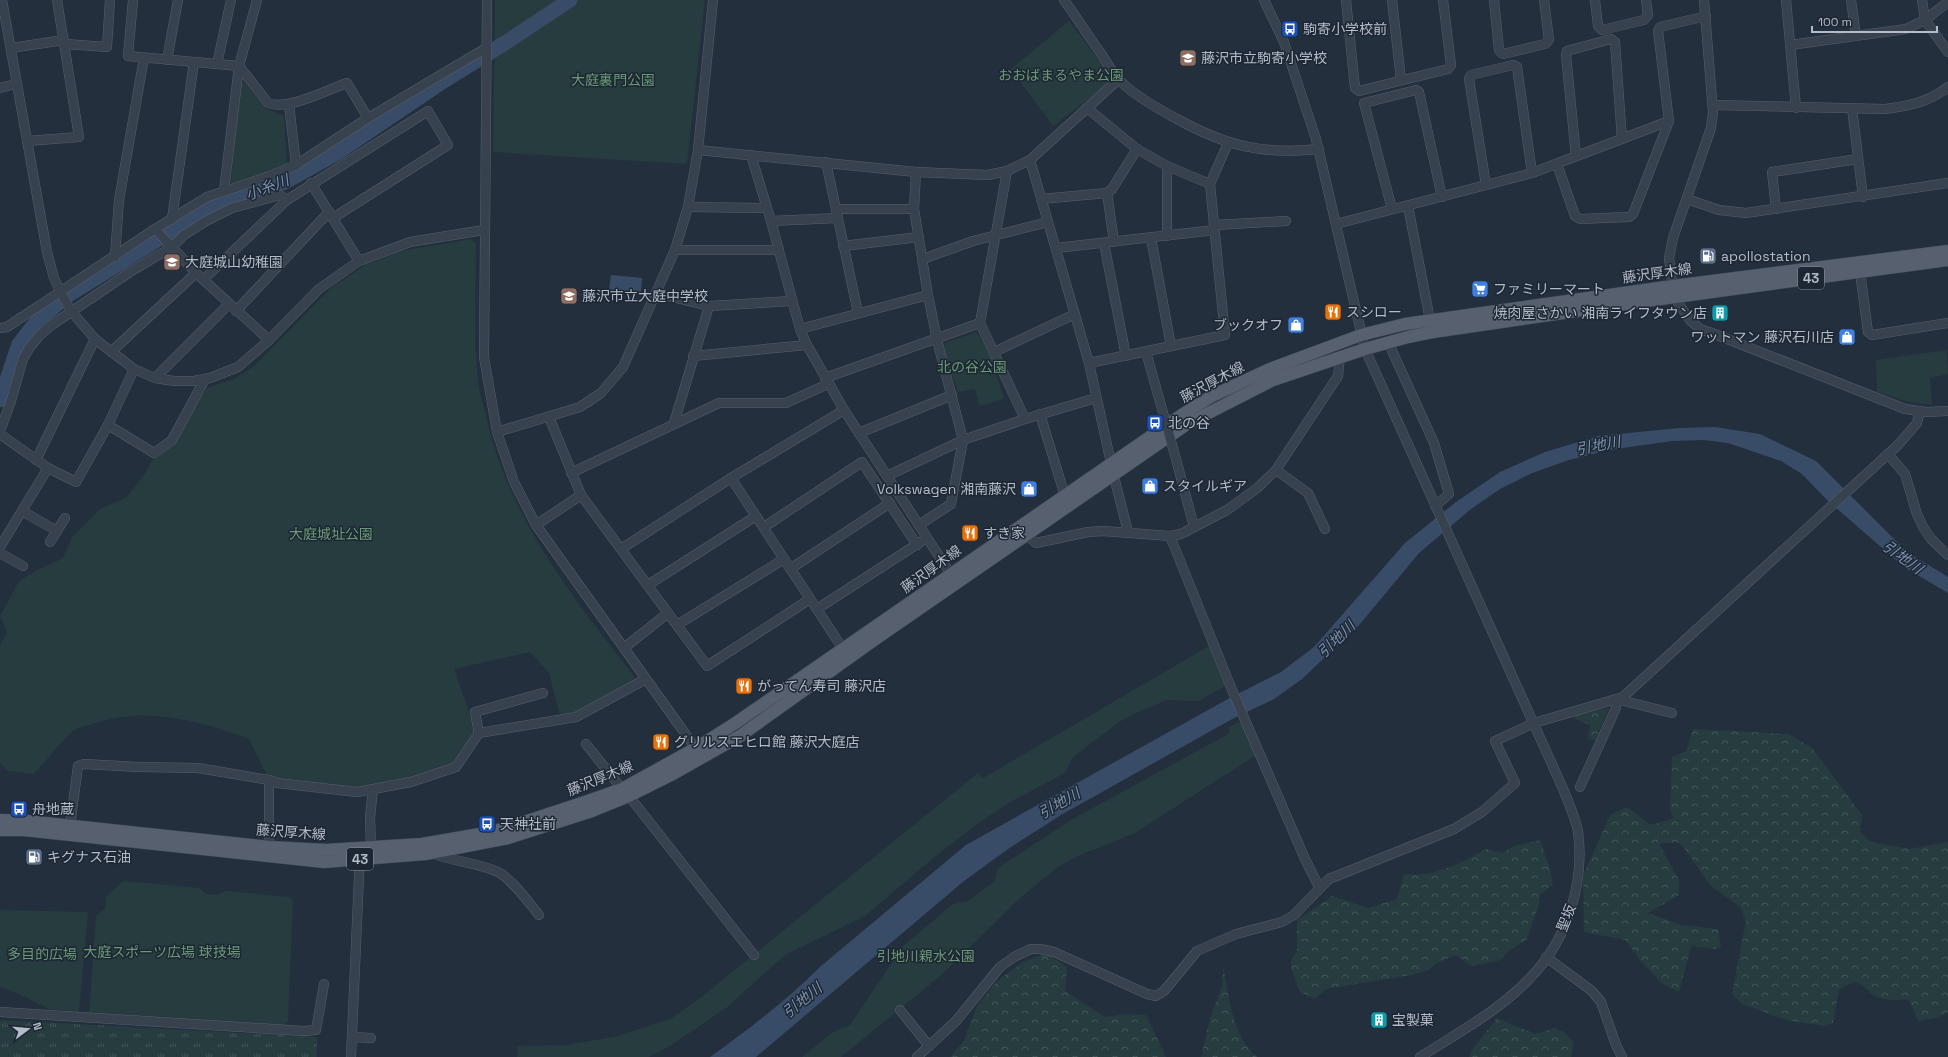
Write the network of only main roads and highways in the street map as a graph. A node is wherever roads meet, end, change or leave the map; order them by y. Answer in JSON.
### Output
{"nodes":[{"id":1,"x":1948,"y":251,"type":"edge"},
{"id":2,"x":1948,"y":260,"type":"edge"},
{"id":3,"x":1674,"y":291,"type":"junction"},
{"id":4,"x":1112,"y":468,"type":"junction"},
{"id":5,"x":1022,"y":531,"type":"junction"},
{"id":6,"x":699,"y":753,"type":"junction"},
{"id":7,"x":625,"y":792,"type":"junction"},
{"id":8,"x":0,"y":820,"type":"edge"},
{"id":9,"x":0,"y":830,"type":"edge"},
{"id":10,"x":364,"y":852,"type":"junction"}],
"edges":[{"from":1,"to":3,"type":"main road","name":"藤沢厚木線","number":"43"},
{"from":2,"to":3,"type":"main road","name":"藤沢厚木線","number":"43"},
{"from":3,"to":4,"type":"main road","name":"藤沢厚木線","number":"43"},
{"from":3,"to":4,"type":"main road","name":"藤沢厚木線","number":"43"},
{"from":4,"to":5,"type":"main road","name":"藤沢厚木線","number":"43"},
{"from":4,"to":5,"type":"main road","name":"藤沢厚木線","number":"43"},
{"from":5,"to":6,"type":"main road","name":"藤沢厚木線","number":"43"},
{"from":5,"to":6,"type":"main road","name":"藤沢厚木線","number":"43"},
{"from":6,"to":7,"type":"main road","name":"藤沢厚木線","number":"43"},
{"from":7,"to":10,"type":"main road","name":"藤沢厚木線","number":"43"},
{"from":7,"to":10,"type":"main road","name":"藤沢厚木線","number":"43"},
{"from":8,"to":10,"type":"main road","name":"藤沢厚木線","number":"43"},
{"from":9,"to":10,"type":"main road","name":"藤沢厚木線","number":"43"}]}
